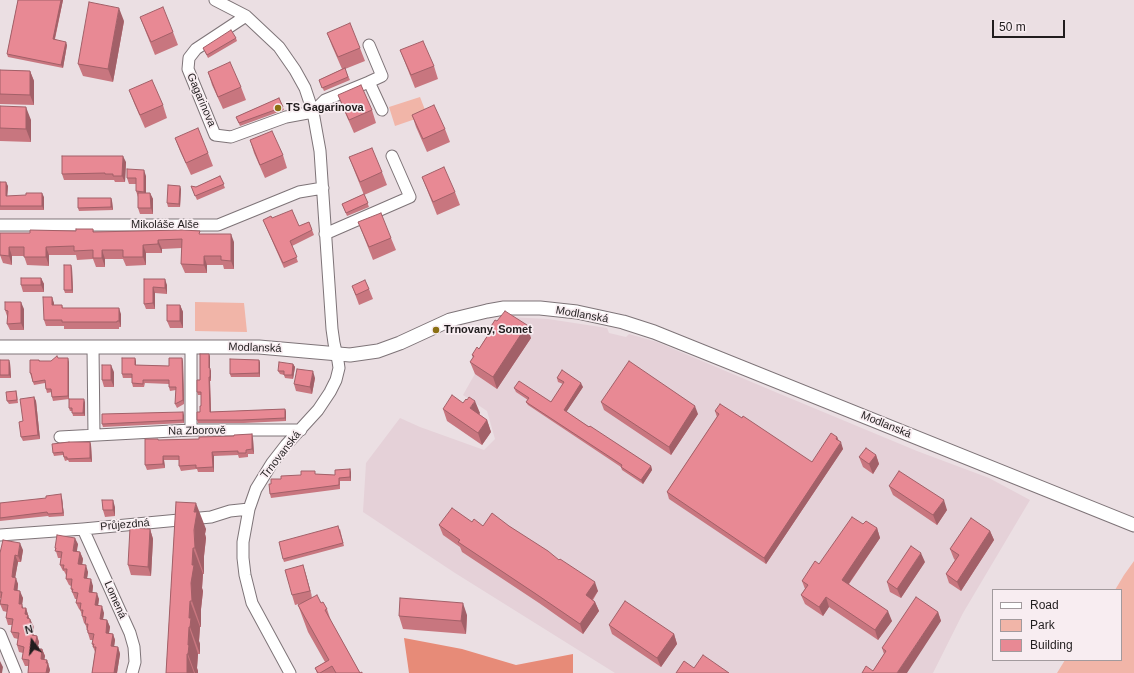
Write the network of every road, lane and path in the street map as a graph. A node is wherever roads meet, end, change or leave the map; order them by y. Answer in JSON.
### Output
{"nodes":[{"id":1,"x":215,"y":0,"type":"edge"},
{"id":2,"x":246,"y":16,"type":"junction"},
{"id":3,"x":369,"y":45,"type":"dead end"},
{"id":4,"x":368,"y":82,"type":"junction"},
{"id":5,"x":382,"y":110,"type":"dead end"},
{"id":6,"x":313,"y":112,"type":"junction"},
{"id":7,"x":392,"y":156,"type":"dead end"},
{"id":8,"x":323,"y":188,"type":"junction"},
{"id":9,"x":0,"y":225,"type":"edge"},
{"id":10,"x":325,"y":234,"type":"junction"},
{"id":11,"x":0,"y":347,"type":"edge"},
{"id":12,"x":93,"y":347,"type":"junction"},
{"id":13,"x":191,"y":347,"type":"junction"},
{"id":14,"x":337,"y":354,"type":"junction"},
{"id":15,"x":191,"y":430,"type":"junction"},
{"id":16,"x":301,"y":430,"type":"junction"},
{"id":17,"x":94,"y":435,"type":"junction"},
{"id":18,"x":60,"y":437,"type":"dead end"},
{"id":19,"x":249,"y":508,"type":"junction"},
{"id":20,"x":1134,"y":525,"type":"edge"},
{"id":21,"x":83,"y":529,"type":"junction"},
{"id":22,"x":0,"y":534,"type":"edge"},
{"id":23,"x":0,"y":634,"type":"edge"},
{"id":24,"x":16,"y":673,"type":"edge"},
{"id":25,"x":132,"y":673,"type":"edge"},
{"id":26,"x":290,"y":673,"type":"edge"}],
"edges":[{"from":1,"to":2,"type":"street"},
{"from":2,"to":6,"type":"street"},
{"from":2,"to":6,"type":"street","name":"Gagarinova"},
{"from":3,"to":4,"type":"street"},
{"from":4,"to":5,"type":"street"},
{"from":4,"to":6,"type":"street"},
{"from":6,"to":8,"type":"street"},
{"from":7,"to":10,"type":"street"},
{"from":8,"to":9,"type":"street","name":"Mikoláše Alše"},
{"from":8,"to":10,"type":"street"},
{"from":10,"to":14,"type":"street"},
{"from":11,"to":12,"type":"street","name":"Modlanská"},
{"from":12,"to":13,"type":"street","name":"Modlanská"},
{"from":12,"to":17,"type":"street"},
{"from":13,"to":14,"type":"street","name":"Modlanská"},
{"from":13,"to":15,"type":"street"},
{"from":14,"to":16,"type":"street","name":"Trnovanská"},
{"from":14,"to":20,"type":"street","name":"Modlanská"},
{"from":15,"to":16,"type":"street","name":"Na Zborově"},
{"from":15,"to":17,"type":"street","name":"Na Zborově"},
{"from":16,"to":19,"type":"street","name":"Trnovanská"},
{"from":17,"to":18,"type":"street","name":"Na Zborově"},
{"from":19,"to":21,"type":"street","name":"Průjezdná"},
{"from":19,"to":26,"type":"street","name":"Trnovanská"},
{"from":21,"to":22,"type":"street","name":"Průjezdná"},
{"from":21,"to":25,"type":"street","name":"Lomená"},
{"from":23,"to":24,"type":"street"}]}
